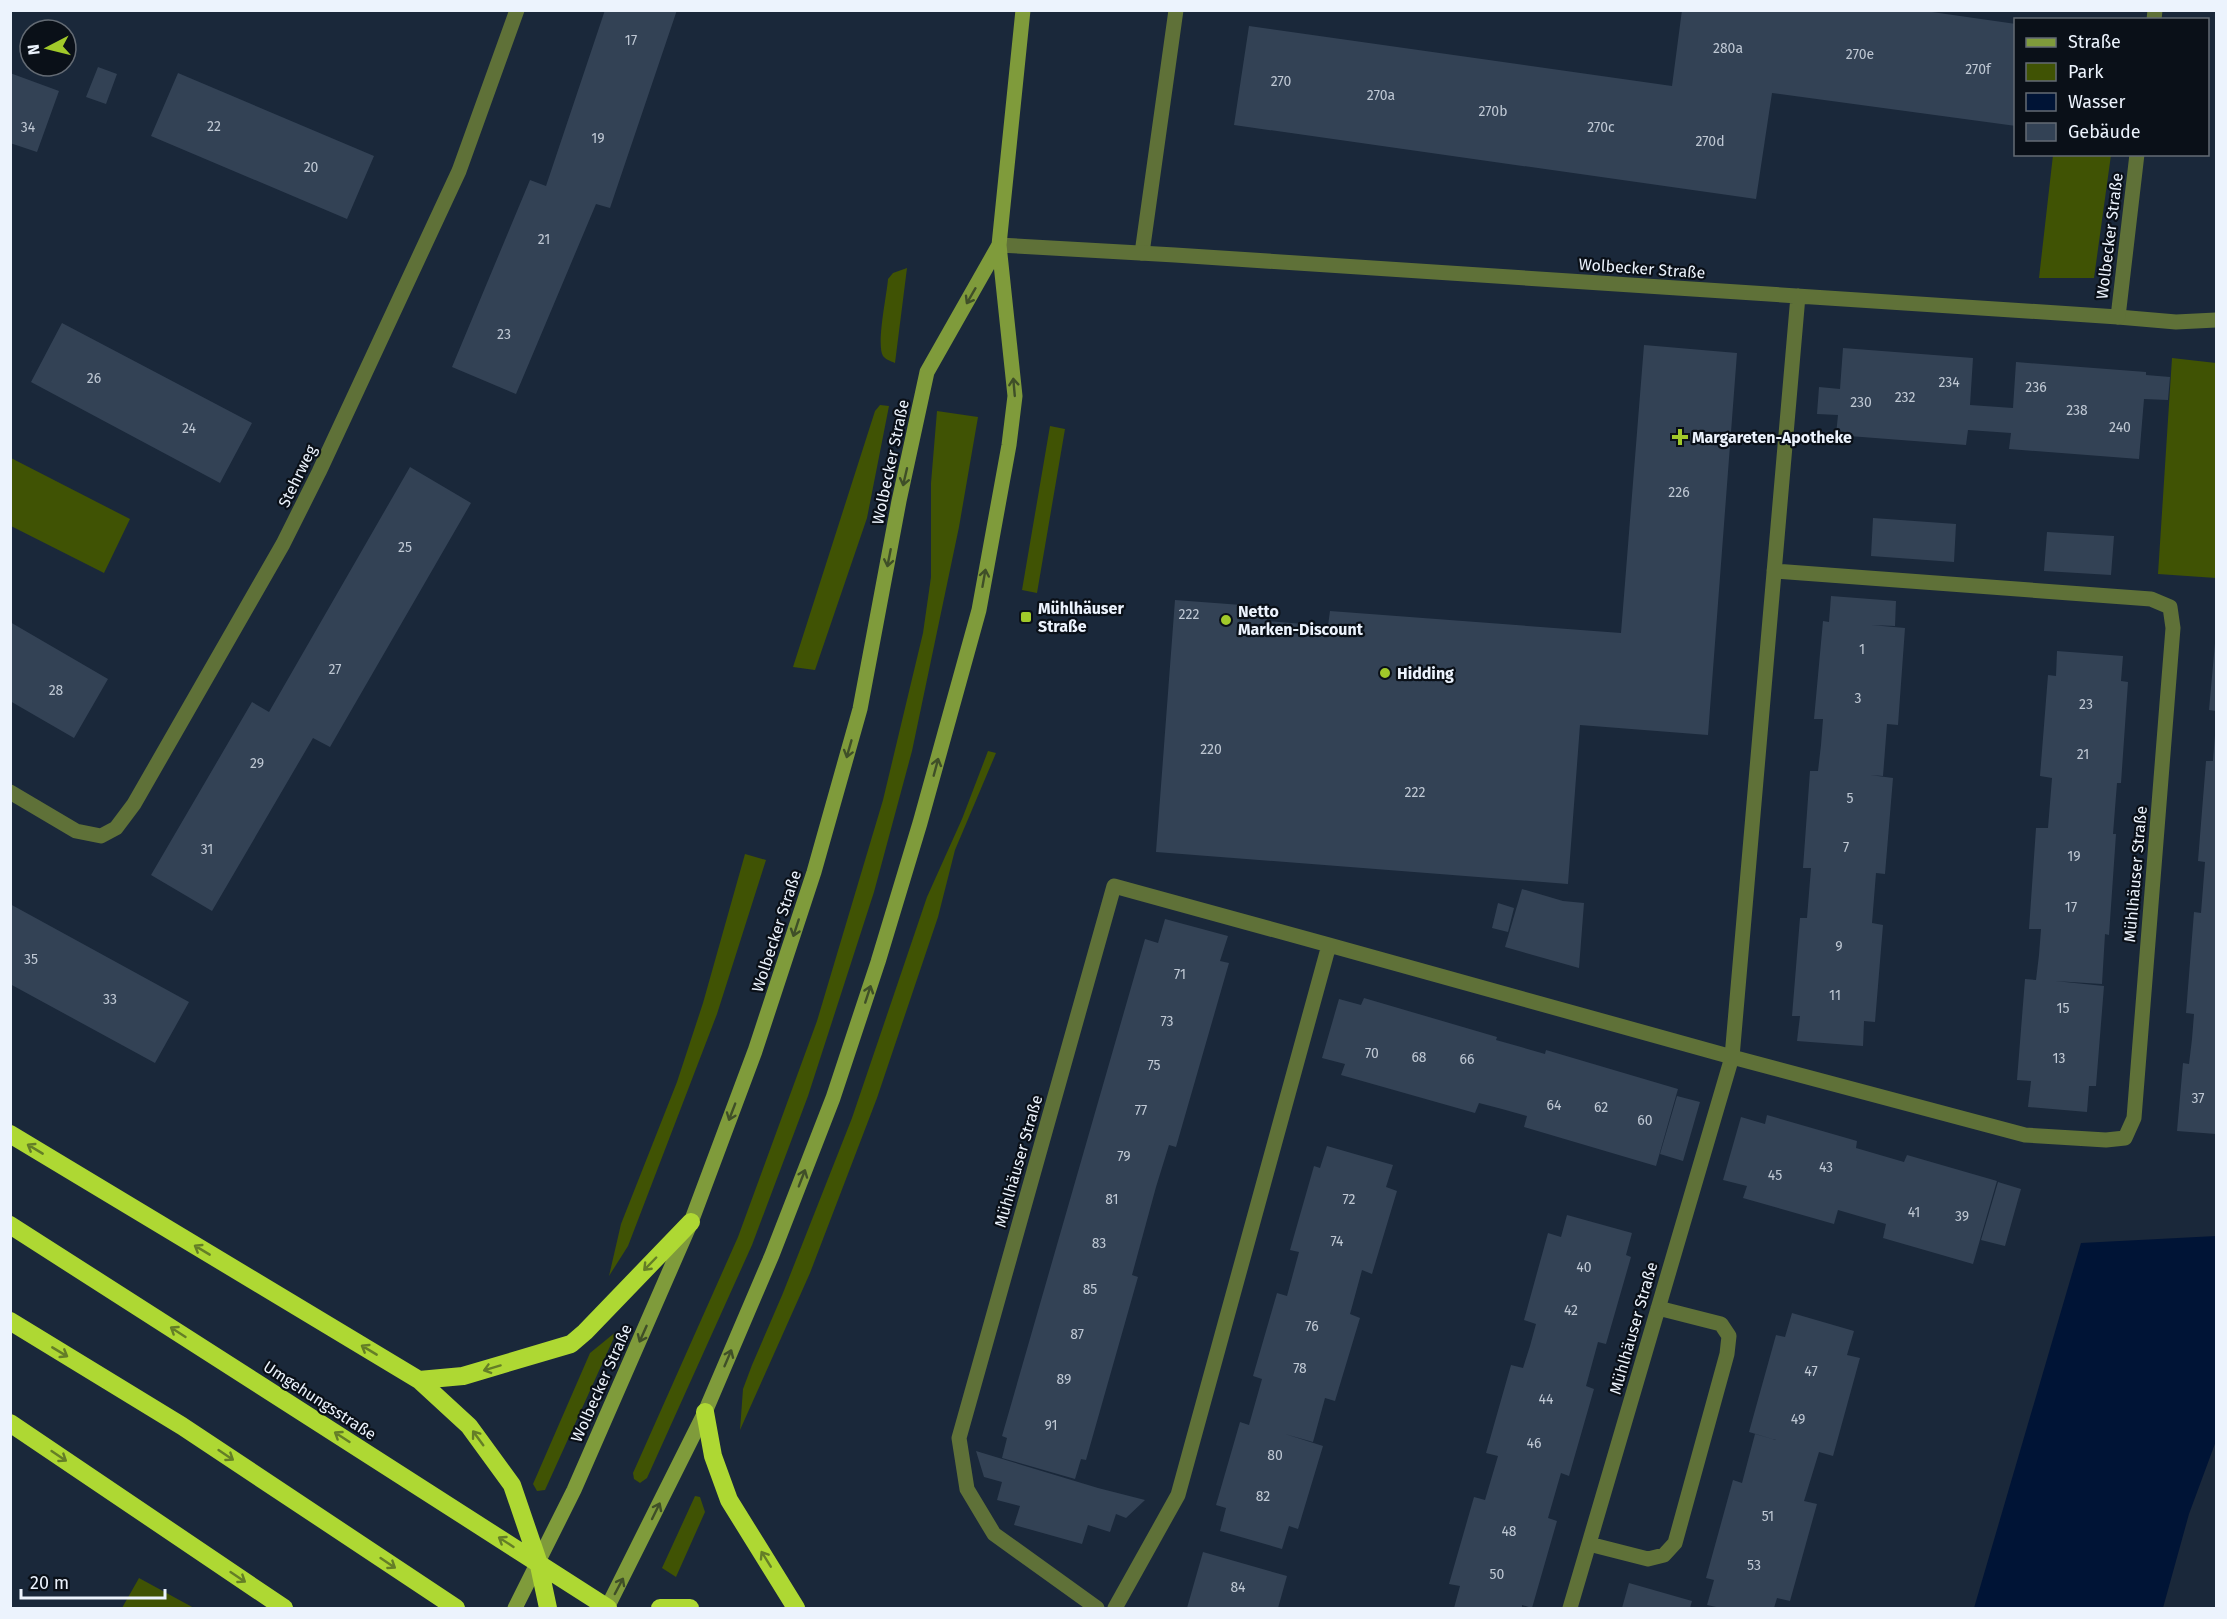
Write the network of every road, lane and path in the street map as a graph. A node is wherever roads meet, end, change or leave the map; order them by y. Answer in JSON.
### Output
{"nodes":[{"id":1,"x":517,"y":10,"type":"edge"},
{"id":2,"x":1023,"y":10,"type":"edge"},
{"id":3,"x":1176,"y":10,"type":"edge"},
{"id":4,"x":2137,"y":156,"type":"edge"},
{"id":5,"x":999,"y":245,"type":"junction"},
{"id":6,"x":1142,"y":253,"type":"junction"},
{"id":7,"x":1798,"y":296,"type":"junction"},
{"id":8,"x":2118,"y":317,"type":"junction"},
{"id":9,"x":2217,"y":320,"type":"edge"},
{"id":10,"x":1774,"y":571,"type":"junction"},
{"id":11,"x":10,"y":792,"type":"edge"},
{"id":12,"x":1329,"y":945,"type":"junction"},
{"id":13,"x":1732,"y":1058,"type":"junction"},
{"id":14,"x":10,"y":1134,"type":"edge"},
{"id":15,"x":691,"y":1222,"type":"junction"},
{"id":16,"x":10,"y":1225,"type":"edge"},
{"id":17,"x":1658,"y":1308,"type":"junction"},
{"id":18,"x":10,"y":1321,"type":"edge"},
{"id":19,"x":419,"y":1380,"type":"junction"},
{"id":20,"x":705,"y":1412,"type":"junction"},
{"id":21,"x":10,"y":1424,"type":"edge"},
{"id":22,"x":1589,"y":1544,"type":"junction"},
{"id":23,"x":538,"y":1561,"type":"junction"},
{"id":24,"x":284,"y":1608,"type":"edge"},
{"id":25,"x":456,"y":1608,"type":"edge"},
{"id":26,"x":515,"y":1608,"type":"edge"},
{"id":27,"x":548,"y":1608,"type":"edge"},
{"id":28,"x":608,"y":1608,"type":"edge"},
{"id":29,"x":660,"y":1608,"type":"edge"},
{"id":30,"x":690,"y":1608,"type":"edge"},
{"id":31,"x":796,"y":1608,"type":"edge"},
{"id":32,"x":1096,"y":1608,"type":"edge"},
{"id":33,"x":1115,"y":1608,"type":"edge"},
{"id":34,"x":1570,"y":1608,"type":"edge"}],
"edges":[{"from":1,"to":11,"type":"street","name":"Stehrweg"},
{"from":2,"to":5,"type":"main road","name":"Wolbecker Straße"},
{"from":3,"to":6,"type":"street"},
{"from":4,"to":8,"type":"street","name":"Wolbecker Straße"},
{"from":5,"to":6,"type":"street","name":"Wolbecker Straße"},
{"from":5,"to":15,"type":"main road","name":"Wolbecker Straße","one_way":true},
{"from":20,"to":5,"type":"main road","name":"Wolbecker Straße","one_way":true},
{"from":6,"to":7,"type":"street","name":"Wolbecker Straße"},
{"from":7,"to":8,"type":"street","name":"Wolbecker Straße"},
{"from":7,"to":10,"type":"street","name":"Mühlhäuser Straße"},
{"from":8,"to":9,"type":"street"},
{"from":10,"to":13,"type":"street","name":"Mühlhäuser Straße"},
{"from":10,"to":13,"type":"street","name":"Mühlhäuser Straße"},
{"from":12,"to":13,"type":"street","name":"Mühlhäuser Straße"},
{"from":12,"to":32,"type":"street","name":"Mühlhäuser Straße"},
{"from":12,"to":33,"type":"street"},
{"from":13,"to":17,"type":"street","name":"Mühlhäuser Straße"},
{"from":19,"to":14,"type":"highway","one_way":true},
{"from":15,"to":19,"type":"highway","one_way":true},
{"from":15,"to":23,"type":"main road","name":"Wolbecker Straße","one_way":true},
{"from":28,"to":16,"type":"highway","name":"Umgehungsstraße","one_way":true},
{"from":17,"to":22,"type":"street","name":"Mühlhäuser Straße"},
{"from":17,"to":22,"type":"street"},
{"from":18,"to":25,"type":"highway","one_way":true},
{"from":23,"to":19,"type":"highway","one_way":true},
{"from":28,"to":20,"type":"main road","name":"Wolbecker Straße","one_way":true},
{"from":31,"to":20,"type":"highway","one_way":true},
{"from":21,"to":24,"type":"highway","one_way":true},
{"from":22,"to":34,"type":"street","name":"Mühlhäuser Straße"},
{"from":23,"to":26,"type":"main road","name":"Wolbecker Straße"},
{"from":23,"to":27,"type":"highway"},
{"from":29,"to":30,"type":"highway"}]}
